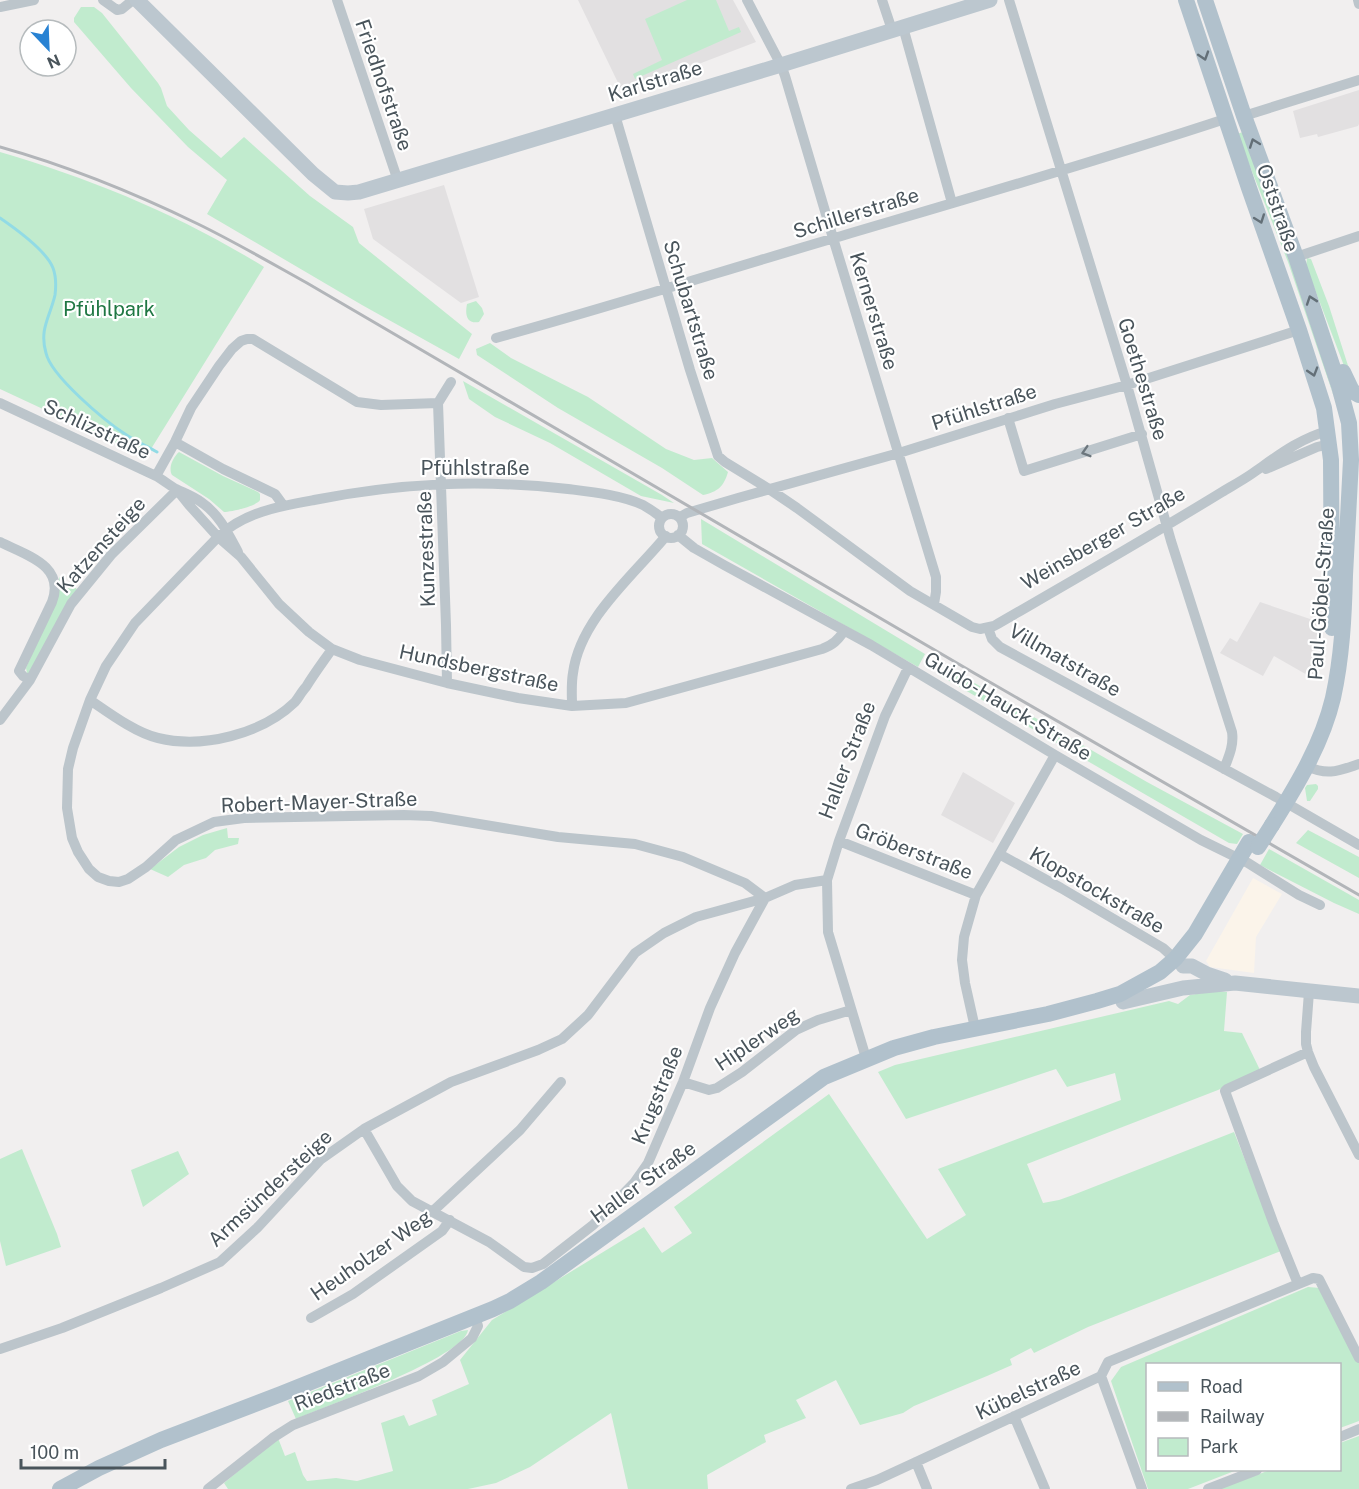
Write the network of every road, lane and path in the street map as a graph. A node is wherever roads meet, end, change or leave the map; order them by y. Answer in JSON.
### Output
{"nodes":[{"id":1,"x":34,"y":0,"type":"edge"},
{"id":2,"x":103,"y":0,"type":"edge"},
{"id":3,"x":133,"y":0,"type":"edge"},
{"id":4,"x":138,"y":0,"type":"edge"},
{"id":5,"x":337,"y":0,"type":"edge"},
{"id":6,"x":747,"y":0,"type":"edge"},
{"id":7,"x":882,"y":0,"type":"edge"},
{"id":8,"x":990,"y":0,"type":"edge"},
{"id":9,"x":1009,"y":0,"type":"edge"},
{"id":10,"x":1186,"y":0,"type":"edge"},
{"id":11,"x":1205,"y":0,"type":"edge"},
{"id":12,"x":1358,"y":0,"type":"edge"},
{"id":13,"x":1359,"y":4,"type":"edge"},
{"id":14,"x":0,"y":7,"type":"edge"},
{"id":15,"x":897,"y":28,"type":"junction"},
{"id":16,"x":781,"y":65,"type":"junction"},
{"id":17,"x":1359,"y":80,"type":"edge"},
{"id":18,"x":615,"y":115,"type":"junction"},
{"id":19,"x":1244,"y":116,"type":"junction"},
{"id":20,"x":1225,"y":119,"type":"junction"},
{"id":21,"x":1061,"y":170,"type":"junction"},
{"id":22,"x":398,"y":181,"type":"junction"},
{"id":23,"x":952,"y":203,"type":"junction"},
{"id":24,"x":1359,"y":236,"type":"edge"},
{"id":25,"x":833,"y":238,"type":"junction"},
{"id":26,"x":1296,"y":257,"type":"junction"},
{"id":27,"x":666,"y":288,"type":"junction"},
{"id":28,"x":1299,"y":330,"type":"junction"},
{"id":29,"x":496,"y":338,"type":"dead end"},
{"id":30,"x":1326,"y":344,"type":"junction"},
{"id":31,"x":451,"y":382,"type":"dead end"},
{"id":32,"x":1127,"y":385,"type":"junction"},
{"id":33,"x":1359,"y":395,"type":"edge"},
{"id":34,"x":0,"y":403,"type":"edge"},
{"id":35,"x":438,"y":403,"type":"junction"},
{"id":36,"x":1008,"y":418,"type":"junction"},
{"id":37,"x":1354,"y":421,"type":"edge"},
{"id":38,"x":1142,"y":434,"type":"junction"},
{"id":39,"x":1329,"y":437,"type":"junction"},
{"id":40,"x":1355,"y":440,"type":"edge"},
{"id":41,"x":175,"y":442,"type":"junction"},
{"id":42,"x":899,"y":453,"type":"junction"},
{"id":43,"x":156,"y":476,"type":"junction"},
{"id":44,"x":441,"y":484,"type":"junction"},
{"id":45,"x":769,"y":489,"type":"junction"},
{"id":46,"x":177,"y":490,"type":"junction"},
{"id":47,"x":284,"y":506,"type":"junction"},
{"id":48,"x":680,"y":517,"type":"junction"},
{"id":49,"x":662,"y":518,"type":"junction"},
{"id":50,"x":1167,"y":526,"type":"junction"},
{"id":51,"x":222,"y":533,"type":"junction"},
{"id":52,"x":1359,"y":534,"type":"edge"},
{"id":53,"x":678,"y":535,"type":"junction"},
{"id":54,"x":666,"y":536,"type":"junction"},
{"id":55,"x":0,"y":542,"type":"edge"},
{"id":56,"x":934,"y":604,"type":"junction"},
{"id":57,"x":1344,"y":614,"type":"junction"},
{"id":58,"x":988,"y":628,"type":"junction"},
{"id":59,"x":844,"y":631,"type":"junction"},
{"id":60,"x":332,"y":649,"type":"junction"},
{"id":61,"x":908,"y":668,"type":"junction"},
{"id":62,"x":30,"y":680,"type":"junction"},
{"id":63,"x":447,"y":683,"type":"junction"},
{"id":64,"x":90,"y":700,"type":"junction"},
{"id":65,"x":572,"y":706,"type":"junction"},
{"id":66,"x":0,"y":720,"type":"edge"},
{"id":67,"x":1055,"y":755,"type":"junction"},
{"id":68,"x":1359,"y":764,"type":"edge"},
{"id":69,"x":1306,"y":766,"type":"junction"},
{"id":70,"x":1224,"y":769,"type":"junction"},
{"id":71,"x":1281,"y":800,"type":"junction"},
{"id":72,"x":839,"y":841,"type":"junction"},
{"id":73,"x":1359,"y":844,"type":"edge"},
{"id":74,"x":999,"y":854,"type":"junction"},
{"id":75,"x":1244,"y":860,"type":"junction"},
{"id":76,"x":827,"y":880,"type":"junction"},
{"id":77,"x":976,"y":895,"type":"junction"},
{"id":78,"x":765,"y":898,"type":"junction"},
{"id":79,"x":1320,"y":905,"type":"dead end"},
{"id":80,"x":1179,"y":963,"type":"junction"},
{"id":81,"x":1234,"y":983,"type":"junction"},
{"id":82,"x":1203,"y":985,"type":"junction"},
{"id":83,"x":1310,"y":992,"type":"junction"},
{"id":84,"x":1359,"y":996,"type":"edge"},
{"id":85,"x":1123,"y":1002,"type":"junction"},
{"id":86,"x":851,"y":1010,"type":"junction"},
{"id":87,"x":1048,"y":1014,"type":"junction"},
{"id":88,"x":975,"y":1028,"type":"junction"},
{"id":89,"x":1308,"y":1052,"type":"junction"},
{"id":90,"x":866,"y":1058,"type":"junction"},
{"id":91,"x":561,"y":1082,"type":"dead end"},
{"id":92,"x":683,"y":1082,"type":"junction"},
{"id":93,"x":363,"y":1129,"type":"junction"},
{"id":94,"x":1359,"y":1155,"type":"edge"},
{"id":95,"x":432,"y":1212,"type":"junction"},
{"id":96,"x":450,"y":1220,"type":"junction"},
{"id":97,"x":1298,"y":1284,"type":"junction"},
{"id":98,"x":476,"y":1317,"type":"junction"},
{"id":99,"x":311,"y":1318,"type":"dead end"},
{"id":100,"x":0,"y":1349,"type":"edge"},
{"id":101,"x":1359,"y":1358,"type":"edge"},
{"id":102,"x":1101,"y":1376,"type":"junction"},
{"id":103,"x":1014,"y":1416,"type":"junction"},
{"id":104,"x":1359,"y":1429,"type":"edge"},
{"id":105,"x":1341,"y":1437,"type":"edge"},
{"id":106,"x":916,"y":1462,"type":"junction"},
{"id":107,"x":1254,"y":1471,"type":"edge"},
{"id":108,"x":60,"y":1489,"type":"edge"},
{"id":109,"x":208,"y":1489,"type":"edge"},
{"id":110,"x":851,"y":1489,"type":"edge"},
{"id":111,"x":927,"y":1489,"type":"edge"},
{"id":112,"x":1045,"y":1489,"type":"edge"},
{"id":113,"x":1142,"y":1489,"type":"edge"},
{"id":114,"x":1208,"y":1489,"type":"edge"}],
"edges":[{"from":1,"to":14,"type":"street"},
{"from":2,"to":3,"type":"street"},
{"from":4,"to":22,"type":"street","name":"Karlstraße"},
{"from":5,"to":22,"type":"street","name":"Friedhofstraße"},
{"from":6,"to":16,"type":"street","name":"Kernerstraße"},
{"from":7,"to":15,"type":"street"},
{"from":8,"to":15,"type":"street","name":"Karlstraße"},
{"from":9,"to":21,"type":"street","name":"Goethestraße"},
{"from":10,"to":20,"type":"main road","name":"Oststraße","one_way":true},
{"from":11,"to":19,"type":"main road","name":"Oststraße"},
{"from":12,"to":13,"type":"street"},
{"from":15,"to":16,"type":"street","name":"Karlstraße"},
{"from":15,"to":23,"type":"street"},
{"from":16,"to":18,"type":"street","name":"Karlstraße"},
{"from":16,"to":25,"type":"street","name":"Kernerstraße"},
{"from":17,"to":19,"type":"street"},
{"from":18,"to":22,"type":"street","name":"Karlstraße"},
{"from":18,"to":27,"type":"street","name":"Schubartstraße"},
{"from":26,"to":19,"type":"main road","name":"Oststraße","one_way":true},
{"from":20,"to":21,"type":"street","name":"Schillerstraße"},
{"from":20,"to":28,"type":"main road","name":"Oststraße","one_way":true},
{"from":21,"to":23,"type":"street","name":"Schillerstraße"},
{"from":21,"to":32,"type":"street","name":"Goethestraße"},
{"from":23,"to":25,"type":"street","name":"Schillerstraße"},
{"from":24,"to":26,"type":"street"},
{"from":25,"to":27,"type":"street","name":"Schillerstraße"},
{"from":25,"to":42,"type":"street","name":"Kernerstraße"},
{"from":30,"to":26,"type":"main road","name":"Oststraße","one_way":true},
{"from":27,"to":29,"type":"street","name":"Schillerstraße"},
{"from":27,"to":45,"type":"street","name":"Schubartstraße"},
{"from":28,"to":32,"type":"street","name":"Pfühlstraße"},
{"from":28,"to":39,"type":"main road","name":"Oststraße","one_way":true},
{"from":30,"to":33,"type":"main road"},
{"from":30,"to":37,"type":"main road","name":"Oststraße"},
{"from":31,"to":35,"type":"street"},
{"from":32,"to":36,"type":"street","name":"Pfühlstraße"},
{"from":32,"to":38,"type":"street","name":"Goethestraße"},
{"from":34,"to":43,"type":"street","name":"Schlizstraße"},
{"from":35,"to":41,"type":"street"},
{"from":35,"to":44,"type":"street","name":"Kunzestraße"},
{"from":38,"to":36,"type":"street","one_way":true},
{"from":36,"to":42,"type":"street","name":"Pfühlstraße"},
{"from":37,"to":39,"type":"main road","name":"Weinsberger Straße"},
{"from":37,"to":40,"type":"main road","name":"Paul-Göbel-Straße"},
{"from":38,"to":50,"type":"street","name":"Goethestraße"},
{"from":39,"to":40,"type":"main road","name":"Weinsberger Straße"},
{"from":39,"to":50,"type":"street","name":"Weinsberger Straße"},
{"from":39,"to":71,"type":"main road","name":"Paul-Göbel-Straße"},
{"from":40,"to":57,"type":"main road","name":"Paul-Göbel-Straße"},
{"from":41,"to":43,"type":"street"},
{"from":41,"to":47,"type":"street"},
{"from":42,"to":45,"type":"street","name":"Pfühlstraße"},
{"from":42,"to":56,"type":"street","name":"Kernerstraße"},
{"from":43,"to":46,"type":"street","name":"Schlizstraße"},
{"from":44,"to":47,"type":"street","name":"Pfühlstraße"},
{"from":44,"to":49,"type":"street","name":"Pfühlstraße"},
{"from":44,"to":63,"type":"street","name":"Kunzestraße"},
{"from":45,"to":48,"type":"street","name":"Pfühlstraße"},
{"from":45,"to":56,"type":"street","name":"Villmatstraße"},
{"from":46,"to":51,"type":"street","name":"Schlizstraße"},
{"from":46,"to":62,"type":"street","name":"Katzensteige"},
{"from":47,"to":51,"type":"street","name":"Pfühlstraße"},
{"from":48,"to":49,"type":"street"},
{"from":48,"to":53,"type":"street"},
{"from":49,"to":54,"type":"street"},
{"from":50,"to":58,"type":"street","name":"Weinsberger Straße"},
{"from":50,"to":70,"type":"street","name":"Goethestraße"},
{"from":51,"to":60,"type":"street","name":"Hundsbergstraße"},
{"from":51,"to":64,"type":"street","name":"Robert-Mayer-Straße"},
{"from":52,"to":57,"type":"main road"},
{"from":53,"to":54,"type":"street"},
{"from":53,"to":59,"type":"street","name":"Guido-Hauck-Straße"},
{"from":54,"to":65,"type":"street"},
{"from":55,"to":62,"type":"street"},
{"from":56,"to":58,"type":"street","name":"Villmatstraße"},
{"from":57,"to":69,"type":"main road","name":"Paul-Göbel-Straße"},
{"from":58,"to":70,"type":"street","name":"Villmatstraße"},
{"from":59,"to":61,"type":"street","name":"Guido-Hauck-Straße"},
{"from":59,"to":65,"type":"street","name":"Hundsbergstraße"},
{"from":60,"to":63,"type":"street","name":"Hundsbergstraße"},
{"from":60,"to":64,"type":"street"},
{"from":61,"to":67,"type":"street","name":"Guido-Hauck-Straße"},
{"from":61,"to":72,"type":"street","name":"Haller Straße"},
{"from":62,"to":66,"type":"street","name":"Katzensteige"},
{"from":63,"to":65,"type":"street","name":"Hundsbergstraße"},
{"from":64,"to":78,"type":"street","name":"Robert-Mayer-Straße"},
{"from":67,"to":74,"type":"street"},
{"from":67,"to":75,"type":"street","name":"Guido-Hauck-Straße"},
{"from":68,"to":69,"type":"street"},
{"from":69,"to":71,"type":"main road","name":"Paul-Göbel-Straße"},
{"from":70,"to":71,"type":"street","name":"Villmatstraße"},
{"from":71,"to":73,"type":"street","name":"Villmatstraße"},
{"from":71,"to":75,"type":"main road","name":"Paul-Göbel-Straße"},
{"from":72,"to":76,"type":"street","name":"Haller Straße"},
{"from":72,"to":77,"type":"street","name":"Gröberstraße"},
{"from":74,"to":77,"type":"street"},
{"from":74,"to":80,"type":"street","name":"Klopstockstraße"},
{"from":75,"to":79,"type":"street","name":"Guido-Hauck-Straße"},
{"from":75,"to":80,"type":"main road"},
{"from":76,"to":78,"type":"street","name":"Armsündersteige"},
{"from":76,"to":86,"type":"street","name":"Haller Straße"},
{"from":77,"to":88,"type":"street"},
{"from":78,"to":92,"type":"street","name":"Krugstraße"},
{"from":78,"to":93,"type":"street","name":"Armsündersteige"},
{"from":80,"to":81,"type":"street"},
{"from":80,"to":82,"type":"street"},
{"from":80,"to":85,"type":"main road"},
{"from":80,"to":87,"type":"main road"},
{"from":81,"to":82,"type":"street"},
{"from":81,"to":83,"type":"street"},
{"from":82,"to":85,"type":"street"},
{"from":83,"to":84,"type":"street"},
{"from":83,"to":89,"type":"street"},
{"from":85,"to":87,"type":"main road"},
{"from":86,"to":90,"type":"street","name":"Haller Straße"},
{"from":86,"to":92,"type":"street","name":"Hiplerweg"},
{"from":87,"to":88,"type":"main road"},
{"from":88,"to":90,"type":"main road"},
{"from":89,"to":94,"type":"street"},
{"from":89,"to":97,"type":"street"},
{"from":90,"to":98,"type":"main road","name":"Haller Straße"},
{"from":91,"to":95,"type":"street"},
{"from":92,"to":96,"type":"street","name":"Krugstraße"},
{"from":93,"to":95,"type":"street"},
{"from":93,"to":100,"type":"street","name":"Armsündersteige"},
{"from":95,"to":96,"type":"street"},
{"from":96,"to":99,"type":"street","name":"Heuholzer Weg"},
{"from":97,"to":101,"type":"street","name":"Kübelstraße"},
{"from":97,"to":102,"type":"street","name":"Kübelstraße"},
{"from":98,"to":108,"type":"main road","name":"Haller Straße"},
{"from":98,"to":109,"type":"street","name":"Riedstraße"},
{"from":102,"to":103,"type":"street","name":"Kübelstraße"},
{"from":102,"to":113,"type":"street"},
{"from":103,"to":106,"type":"street","name":"Kübelstraße"},
{"from":103,"to":112,"type":"street"},
{"from":104,"to":105,"type":"street"},
{"from":106,"to":110,"type":"street","name":"Kübelstraße"},
{"from":106,"to":111,"type":"street"},
{"from":107,"to":114,"type":"street"}]}
